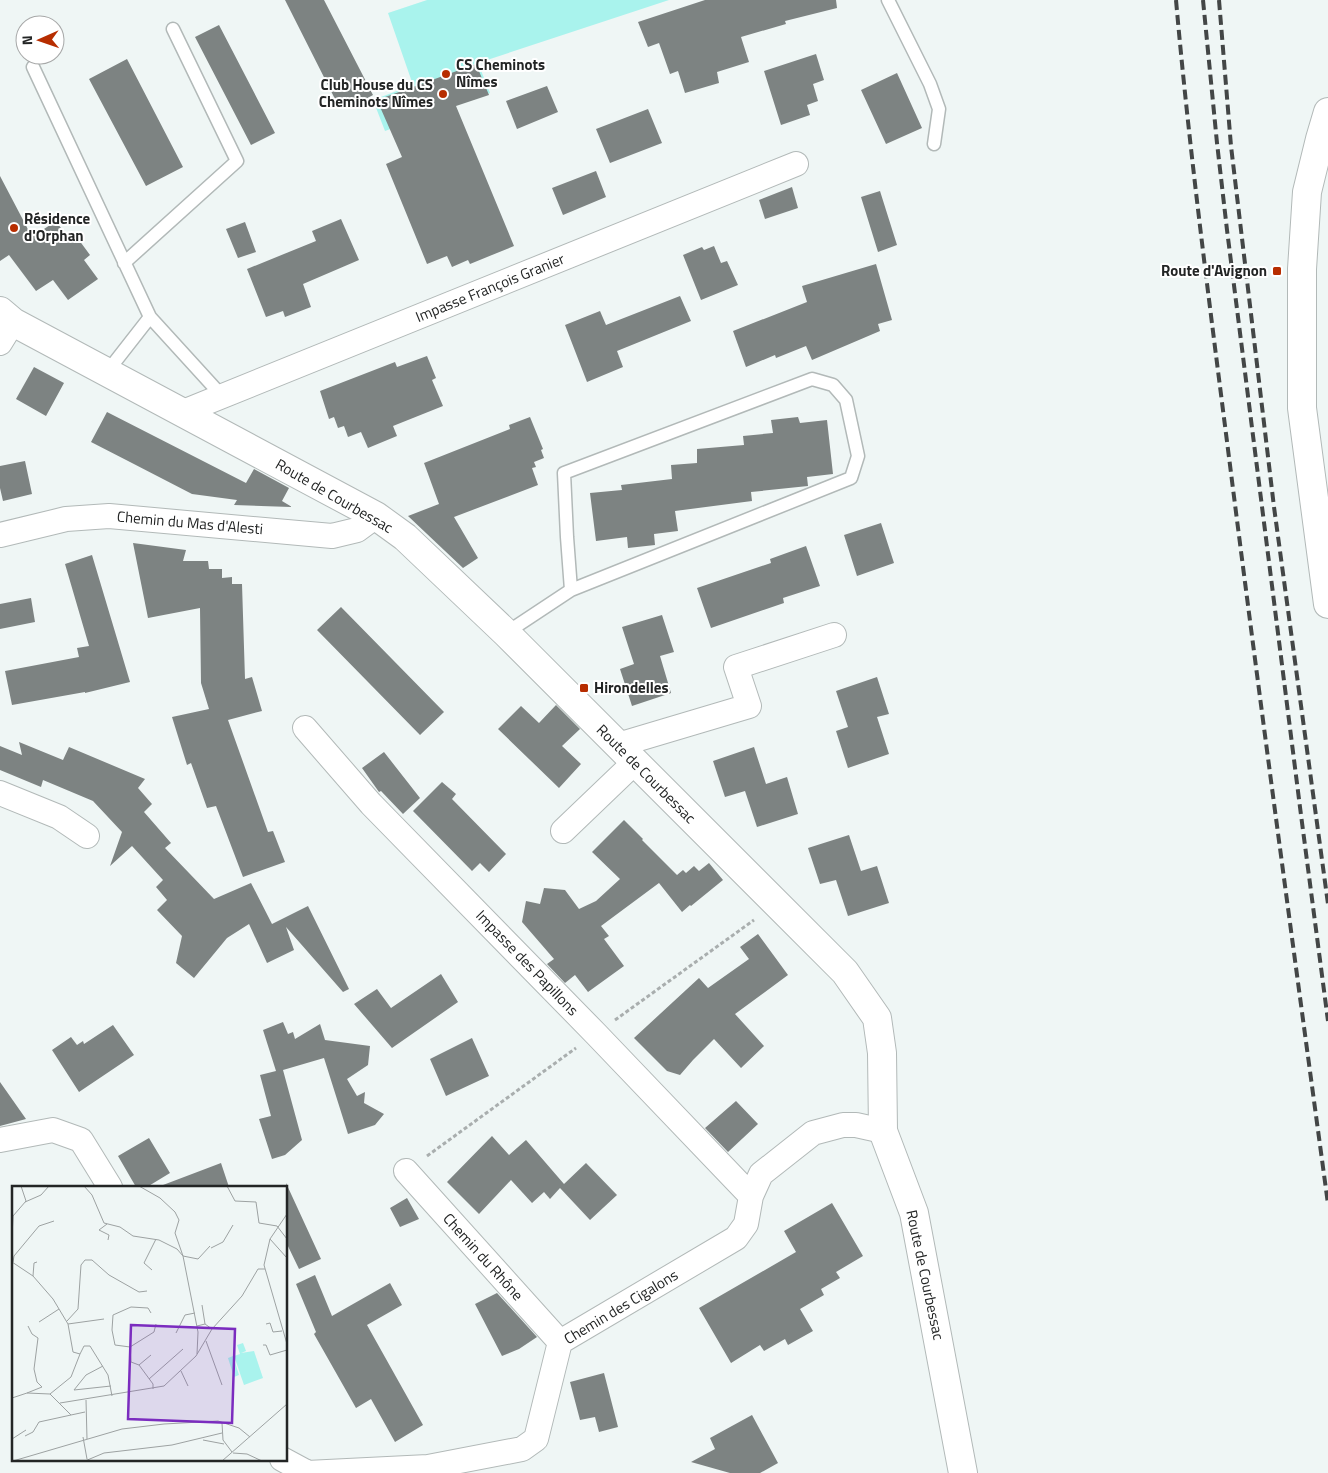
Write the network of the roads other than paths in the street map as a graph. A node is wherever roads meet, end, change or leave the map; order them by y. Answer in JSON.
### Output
{"nodes":[{"id":1,"x":888,"y":0,"type":"edge"},
{"id":2,"x":173,"y":29,"type":"dead end"},
{"id":3,"x":33,"y":67,"type":"dead end"},
{"id":4,"x":1328,"y":112,"type":"edge"},
{"id":5,"x":1324,"y":140,"type":"edge"},
{"id":6,"x":934,"y":144,"type":"dead end"},
{"id":7,"x":796,"y":164,"type":"dead end"},
{"id":8,"x":124,"y":263,"type":"junction"},
{"id":9,"x":150,"y":317,"type":"junction"},
{"id":10,"x":4,"y":325,"type":"edge"},
{"id":11,"x":107,"y":372,"type":"junction"},
{"id":12,"x":222,"y":396,"type":"junction"},
{"id":13,"x":183,"y":412,"type":"junction"},
{"id":14,"x":376,"y":516,"type":"junction"},
{"id":15,"x":0,"y":535,"type":"edge"},
{"id":16,"x":571,"y":590,"type":"junction"},
{"id":17,"x":1328,"y":604,"type":"edge"},
{"id":18,"x":506,"y":633,"type":"junction"},
{"id":19,"x":834,"y":635,"type":"dead end"},
{"id":20,"x":305,"y":728,"type":"dead end"},
{"id":21,"x":626,"y":754,"type":"junction"},
{"id":22,"x":0,"y":793,"type":"edge"},
{"id":23,"x":563,"y":831,"type":"dead end"},
{"id":24,"x":88,"y":836,"type":"dead end"},
{"id":25,"x":883,"y":1131,"type":"junction"},
{"id":26,"x":0,"y":1140,"type":"edge"},
{"id":27,"x":406,"y":1171,"type":"dead end"},
{"id":28,"x":109,"y":1186,"type":"edge"},
{"id":29,"x":751,"y":1196,"type":"junction"},
{"id":30,"x":560,"y":1342,"type":"junction"},
{"id":31,"x":284,"y":1460,"type":"edge"},
{"id":32,"x":308,"y":1473,"type":"edge"},
{"id":33,"x":963,"y":1473,"type":"edge"}],
"edges":[{"from":1,"to":6,"type":"lane"},
{"from":2,"to":8,"type":"lane"},
{"from":3,"to":8,"type":"lane"},
{"from":4,"to":5,"type":"street"},
{"from":5,"to":17,"type":"street"},
{"from":7,"to":12,"type":"street","name":"Impasse François Granier"},
{"from":8,"to":9,"type":"lane"},
{"from":9,"to":11,"type":"lane"},
{"from":9,"to":12,"type":"lane"},
{"from":10,"to":11,"type":"street","name":"Route de Courbessac"},
{"from":11,"to":13,"type":"street","name":"Route de Courbessac"},
{"from":12,"to":13,"type":"street","name":"Impasse François Granier"},
{"from":13,"to":14,"type":"street","name":"Route de Courbessac"},
{"from":14,"to":15,"type":"street","name":"Chemin du Mas d'Alesti"},
{"from":14,"to":18,"type":"street","name":"Route de Courbessac"},
{"from":16,"to":16,"type":"lane"},
{"from":16,"to":18,"type":"lane"},
{"from":18,"to":21,"type":"street","name":"Route de Courbessac"},
{"from":19,"to":21,"type":"street"},
{"from":20,"to":29,"type":"street","name":"Impasse des Papillons"},
{"from":21,"to":23,"type":"street"},
{"from":21,"to":25,"type":"street","name":"Route de Courbessac"},
{"from":22,"to":24,"type":"street"},
{"from":25,"to":29,"type":"street","name":"Chemin des Cigalons"},
{"from":25,"to":33,"type":"street","name":"Route de Courbessac"},
{"from":26,"to":28,"type":"street"},
{"from":27,"to":30,"type":"street","name":"Chemin du Rhône"},
{"from":29,"to":30,"type":"street","name":"Chemin des Cigalons"},
{"from":30,"to":32,"type":"street","name":"Chemin des Cigalons"},
{"from":31,"to":32,"type":"street"}]}
